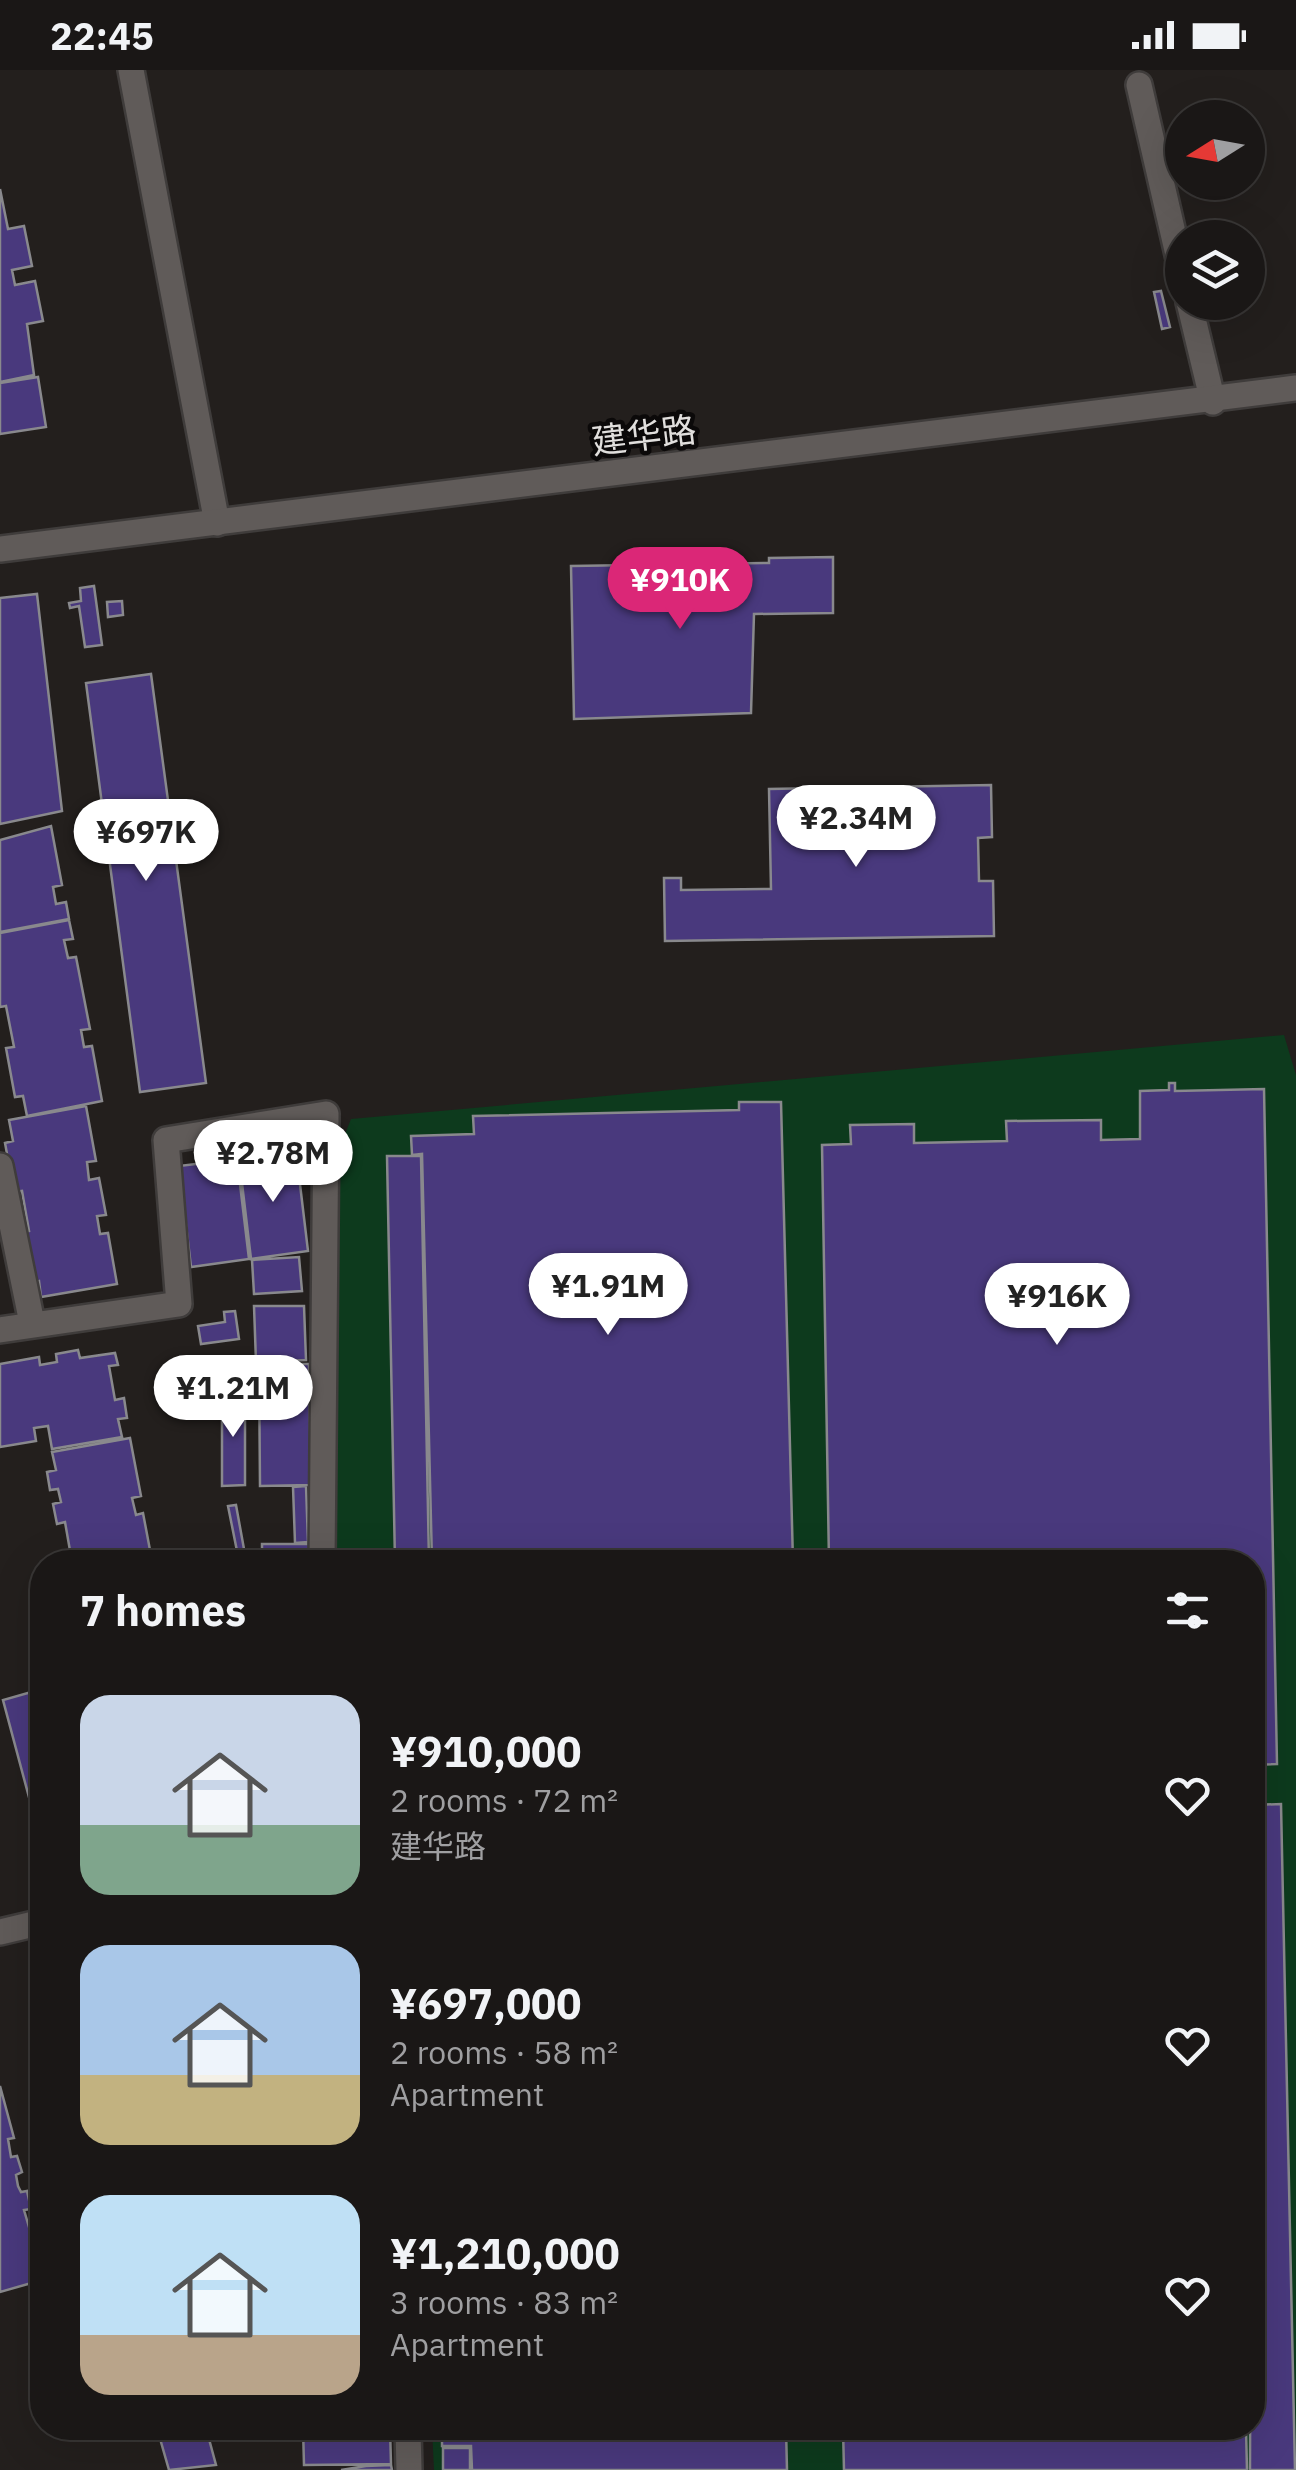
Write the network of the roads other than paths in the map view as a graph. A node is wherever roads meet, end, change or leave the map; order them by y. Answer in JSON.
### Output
{"nodes":[{"id":1,"x":131,"y":70,"type":"edge"},
{"id":2,"x":1139,"y":86,"type":"dead end"},
{"id":3,"x":1170,"y":220,"type":"edge"},
{"id":4,"x":1194,"y":320,"type":"edge"},
{"id":5,"x":1296,"y":388,"type":"edge"},
{"id":6,"x":1212,"y":402,"type":"junction"},
{"id":7,"x":217,"y":522,"type":"junction"},
{"id":8,"x":0,"y":549,"type":"edge"},
{"id":9,"x":0,"y":1166,"type":"edge"},
{"id":10,"x":32,"y":1324,"type":"junction"},
{"id":11,"x":0,"y":1330,"type":"edge"},
{"id":12,"x":322,"y":1550,"type":"edge"},
{"id":13,"x":30,"y":1925,"type":"edge"},
{"id":14,"x":0,"y":1932,"type":"edge"},
{"id":15,"x":408,"y":2440,"type":"edge"},
{"id":16,"x":409,"y":2470,"type":"edge"}],
"edges":[{"from":1,"to":7,"type":"street"},
{"from":2,"to":3,"type":"street"},
{"from":4,"to":6,"type":"street"},
{"from":5,"to":6,"type":"street","name":"建华路"},
{"from":6,"to":7,"type":"street","name":"建华路"},
{"from":7,"to":8,"type":"street","name":"建华路"},
{"from":9,"to":10,"type":"street"},
{"from":10,"to":11,"type":"street"},
{"from":10,"to":12,"type":"street"},
{"from":13,"to":14,"type":"street"},
{"from":15,"to":16,"type":"street"}]}
